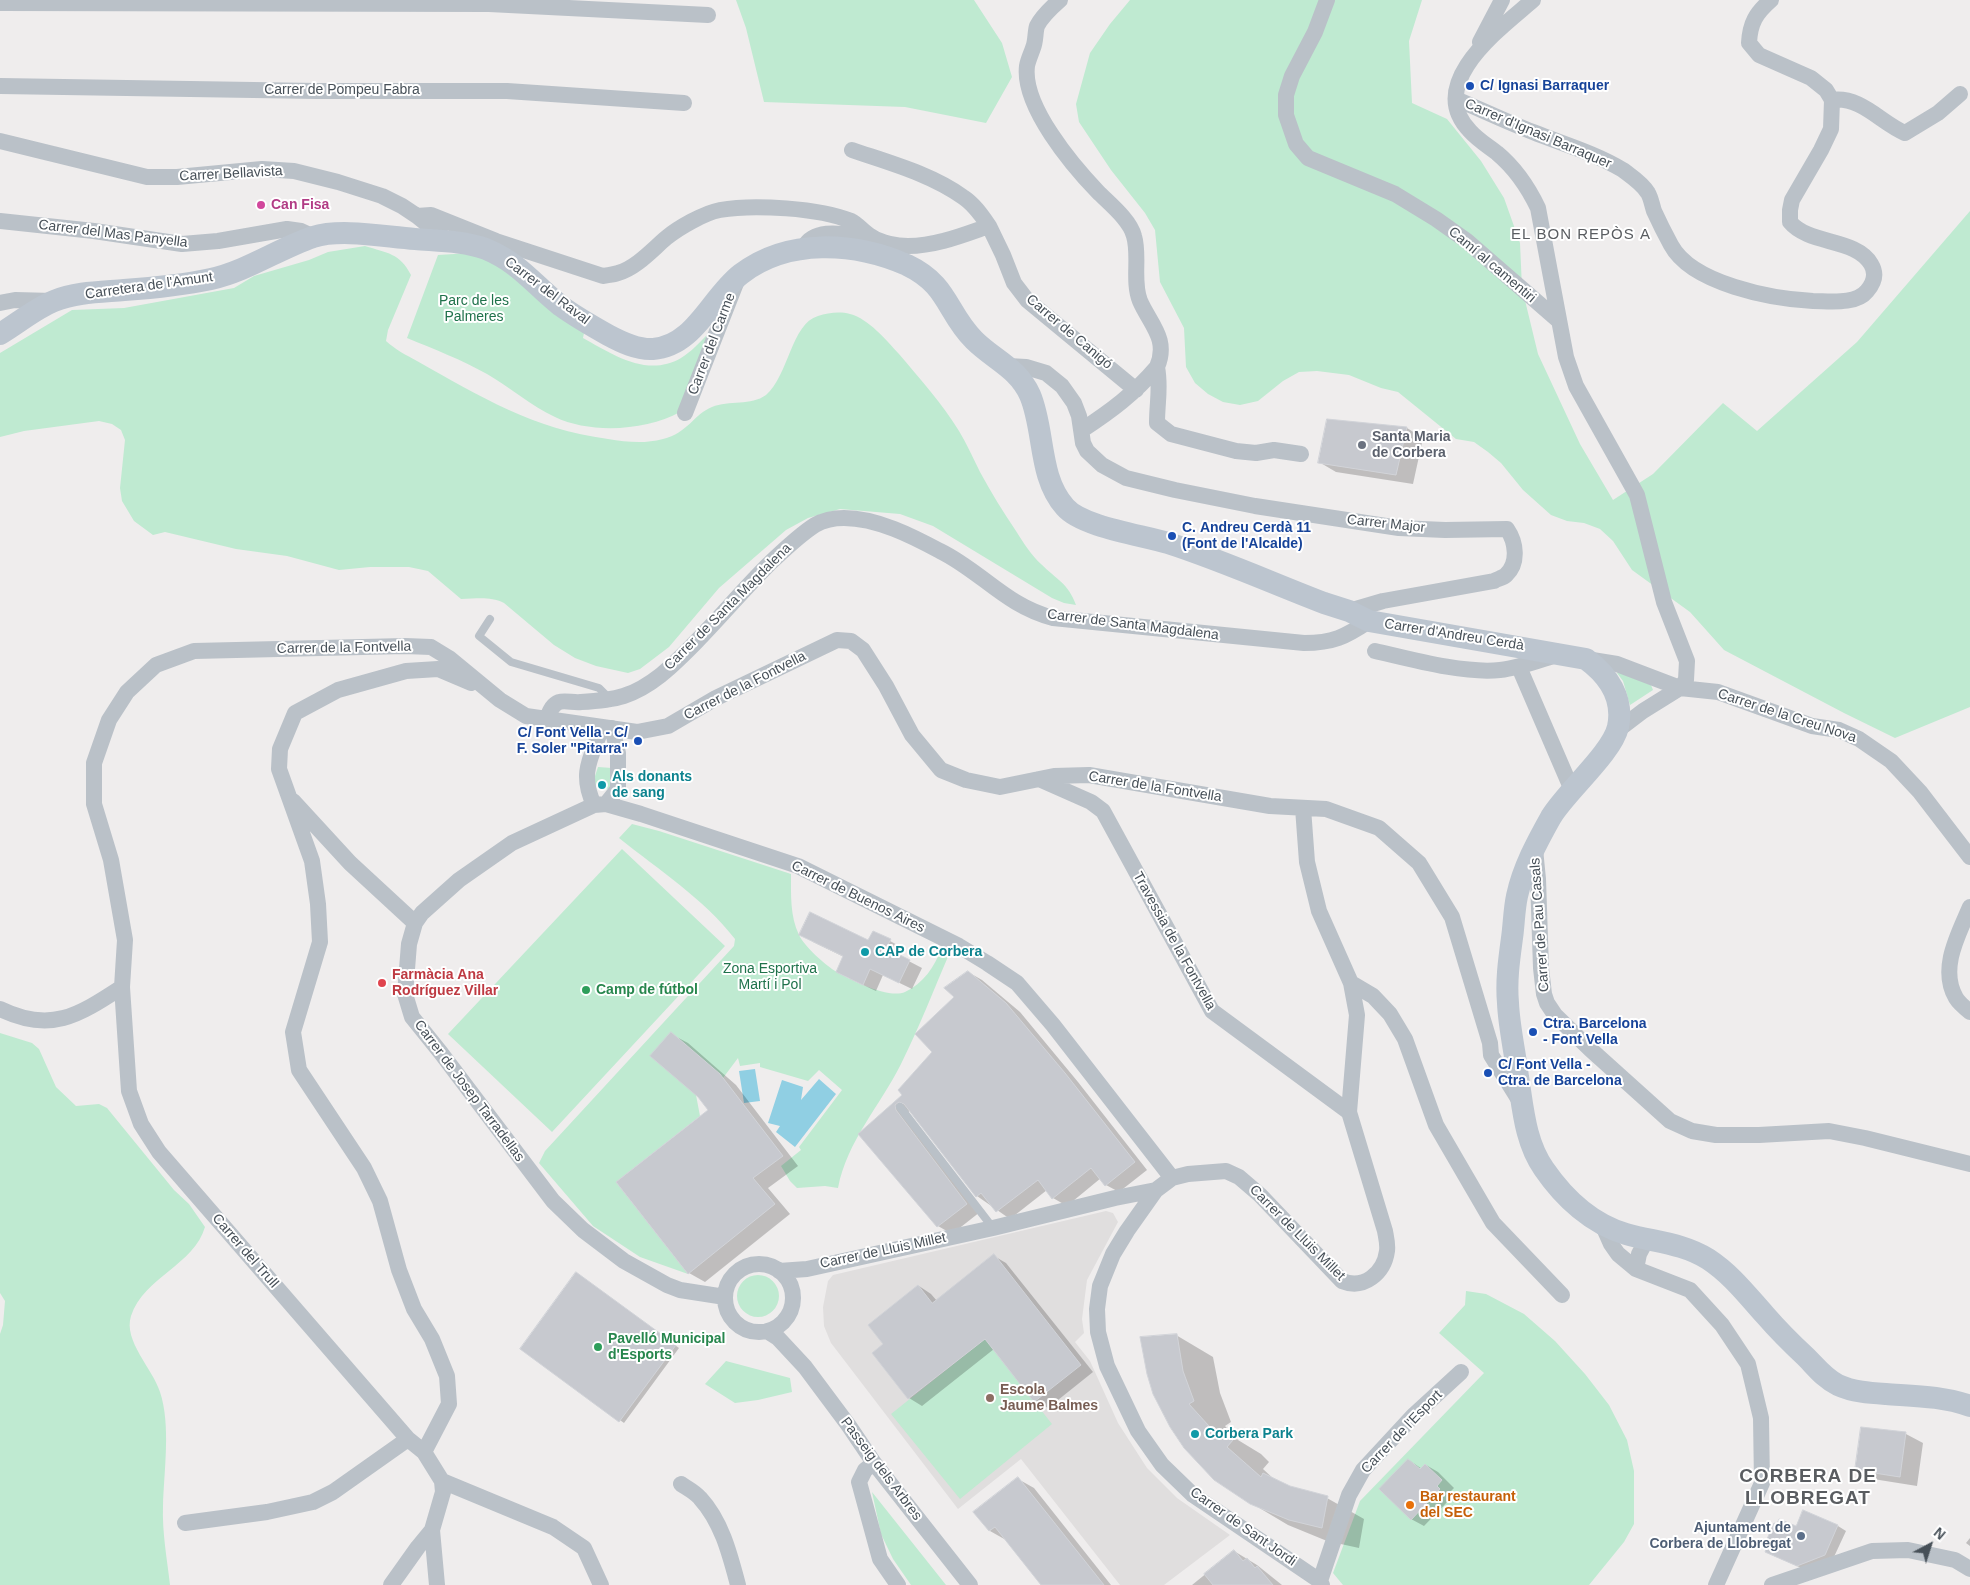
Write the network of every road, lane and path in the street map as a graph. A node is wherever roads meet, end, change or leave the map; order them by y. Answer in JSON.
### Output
{"nodes":[{"id":1,"x":1060,"y":0,"type":"edge"},
{"id":2,"x":1327,"y":0,"type":"edge"},
{"id":3,"x":1502,"y":0,"type":"edge"},
{"id":4,"x":1533,"y":0,"type":"edge"},
{"id":5,"x":1771,"y":0,"type":"edge"},
{"id":6,"x":0,"y":3,"type":"edge"},
{"id":7,"x":708,"y":15,"type":"dead end"},
{"id":8,"x":1474,"y":54,"type":"junction"},
{"id":9,"x":0,"y":86,"type":"edge"},
{"id":10,"x":1960,"y":94,"type":"dead end"},
{"id":11,"x":1456,"y":99,"type":"junction"},
{"id":12,"x":1832,"y":100,"type":"junction"},
{"id":13,"x":684,"y":103,"type":"dead end"},
{"id":14,"x":0,"y":141,"type":"edge"},
{"id":15,"x":852,"y":150,"type":"dead end"},
{"id":16,"x":418,"y":216,"type":"junction"},
{"id":17,"x":0,"y":220,"type":"edge"},
{"id":18,"x":989,"y":226,"type":"junction"},
{"id":19,"x":314,"y":237,"type":"junction"},
{"id":20,"x":871,"y":237,"type":"junction"},
{"id":21,"x":449,"y":242,"type":"junction"},
{"id":22,"x":804,"y":247,"type":"junction"},
{"id":23,"x":739,"y":275,"type":"junction"},
{"id":24,"x":54,"y":301,"type":"junction"},
{"id":25,"x":0,"y":303,"type":"edge"},
{"id":26,"x":1559,"y":321,"type":"junction"},
{"id":27,"x":0,"y":334,"type":"edge"},
{"id":28,"x":1008,"y":366,"type":"junction"},
{"id":29,"x":1157,"y":367,"type":"junction"},
{"id":30,"x":1136,"y":390,"type":"junction"},
{"id":31,"x":685,"y":413,"type":"dead end"},
{"id":32,"x":1082,"y":430,"type":"junction"},
{"id":33,"x":1302,"y":454,"type":"dead end"},
{"id":34,"x":1349,"y":611,"type":"junction"},
{"id":35,"x":490,"y":620,"type":"dead end"},
{"id":36,"x":1369,"y":621,"type":"junction"},
{"id":37,"x":1374,"y":651,"type":"dead end"},
{"id":38,"x":1560,"y":653,"type":"junction"},
{"id":39,"x":1586,"y":659,"type":"junction"},
{"id":40,"x":1519,"y":667,"type":"junction"},
{"id":41,"x":485,"y":688,"type":"junction"},
{"id":42,"x":1680,"y":688,"type":"junction"},
{"id":43,"x":610,"y":699,"type":"junction"},
{"id":44,"x":546,"y":720,"type":"junction"},
{"id":45,"x":607,"y":728,"type":"junction"},
{"id":46,"x":1618,"y":730,"type":"junction"},
{"id":47,"x":637,"y":732,"type":"junction"},
{"id":48,"x":618,"y":752,"type":"junction"},
{"id":49,"x":1039,"y":779,"type":"junction"},
{"id":50,"x":1572,"y":790,"type":"junction"},
{"id":51,"x":287,"y":794,"type":"junction"},
{"id":52,"x":600,"y":805,"type":"junction"},
{"id":53,"x":1303,"y":808,"type":"junction"},
{"id":54,"x":1534,"y":848,"type":"junction"},
{"id":55,"x":1970,"y":858,"type":"edge"},
{"id":56,"x":1970,"y":907,"type":"edge"},
{"id":57,"x":415,"y":923,"type":"junction"},
{"id":58,"x":1351,"y":983,"type":"junction"},
{"id":59,"x":122,"y":987,"type":"junction"},
{"id":60,"x":0,"y":1009,"type":"edge"},
{"id":61,"x":1970,"y":1012,"type":"edge"},
{"id":62,"x":1490,"y":1043,"type":"junction"},
{"id":63,"x":1514,"y":1050,"type":"junction"},
{"id":64,"x":1522,"y":1105,"type":"junction"},
{"id":65,"x":900,"y":1107,"type":"dead end"},
{"id":66,"x":1349,"y":1112,"type":"junction"},
{"id":67,"x":1970,"y":1164,"type":"edge"},
{"id":68,"x":1172,"y":1178,"type":"junction"},
{"id":69,"x":1156,"y":1190,"type":"junction"},
{"id":70,"x":1115,"y":1198,"type":"junction"},
{"id":71,"x":1132,"y":1222,"type":"junction"},
{"id":72,"x":1603,"y":1226,"type":"junction"},
{"id":73,"x":993,"y":1228,"type":"junction"},
{"id":74,"x":1647,"y":1239,"type":"junction"},
{"id":75,"x":1636,"y":1268,"type":"junction"},
{"id":76,"x":779,"y":1271,"type":"junction"},
{"id":77,"x":1562,"y":1294,"type":"dead end"},
{"id":78,"x":725,"y":1297,"type":"junction"},
{"id":79,"x":786,"y":1318,"type":"junction"},
{"id":80,"x":766,"y":1331,"type":"junction"},
{"id":81,"x":792,"y":1352,"type":"junction"},
{"id":82,"x":1461,"y":1372,"type":"dead end"},
{"id":83,"x":1970,"y":1406,"type":"edge"},
{"id":84,"x":408,"y":1439,"type":"junction"},
{"id":85,"x":424,"y":1452,"type":"junction"},
{"id":86,"x":874,"y":1463,"type":"junction"},
{"id":87,"x":442,"y":1481,"type":"junction"},
{"id":88,"x":681,"y":1484,"type":"dead end"},
{"id":89,"x":185,"y":1523,"type":"dead end"},
{"id":90,"x":432,"y":1530,"type":"junction"},
{"id":91,"x":1725,"y":1565,"type":"junction"},
{"id":92,"x":1970,"y":1569,"type":"edge"},
{"id":93,"x":1321,"y":1583,"type":"edge"},
{"id":94,"x":391,"y":1585,"type":"edge"},
{"id":95,"x":437,"y":1585,"type":"edge"},
{"id":96,"x":601,"y":1585,"type":"edge"},
{"id":97,"x":738,"y":1585,"type":"edge"},
{"id":98,"x":898,"y":1585,"type":"edge"},
{"id":99,"x":970,"y":1585,"type":"edge"},
{"id":100,"x":1716,"y":1585,"type":"edge"},
{"id":101,"x":1732,"y":1585,"type":"edge"},
{"id":102,"x":1772,"y":1585,"type":"edge"}],
"edges":[{"from":1,"to":29,"type":"street"},
{"from":2,"to":26,"type":"street","name":"Camí al camentiri"},
{"from":3,"to":8,"type":"street"},
{"from":4,"to":8,"type":"street"},
{"from":5,"to":12,"type":"street"},
{"from":6,"to":7,"type":"street"},
{"from":8,"to":11,"type":"street"},
{"from":9,"to":13,"type":"street","name":"Carrer de Pompeu Fabra"},
{"from":10,"to":12,"type":"street"},
{"from":11,"to":12,"type":"street","name":"Carrer d'Ignasi Barraquer"},
{"from":11,"to":26,"type":"street"},
{"from":14,"to":16,"type":"street","name":"Carrer Bellavista"},
{"from":15,"to":18,"type":"street"},
{"from":16,"to":20,"type":"street"},
{"from":16,"to":21,"type":"street","name":"Carrer Bellavista"},
{"from":17,"to":19,"type":"street","name":"Carrer del Mas Panyella"},
{"from":18,"to":20,"type":"street"},
{"from":18,"to":30,"type":"street","name":"Carrer de Canigó"},
{"from":19,"to":21,"type":"street","name":"Carretera de l'Amunt"},
{"from":19,"to":24,"type":"street","name":"Carretera de l'Amunt"},
{"from":20,"to":22,"type":"street"},
{"from":21,"to":23,"type":"street","name":"Carrer del Raval"},
{"from":22,"to":23,"type":"street","name":"Carrer del Raval"},
{"from":22,"to":28,"type":"street","name":"Carrer del Raval"},
{"from":23,"to":31,"type":"street","name":"Carrer del Carme"},
{"from":24,"to":25,"type":"street"},
{"from":24,"to":27,"type":"street","name":"Carretera de l'Amunt"},
{"from":26,"to":42,"type":"street"},
{"from":28,"to":32,"type":"street"},
{"from":28,"to":34,"type":"street","name":"Carrer d'Andreu Cerdà"},
{"from":29,"to":30,"type":"street"},
{"from":29,"to":33,"type":"street"},
{"from":30,"to":32,"type":"street"},
{"from":32,"to":34,"type":"street","name":"Carrer Major"},
{"from":34,"to":36,"type":"street","name":"Carrer d'Andreu Cerdà"},
{"from":35,"to":43,"type":"lane"},
{"from":36,"to":38,"type":"street","name":"Carrer d'Andreu Cerdà"},
{"from":36,"to":43,"type":"street","name":"Carrer de Santa Magdalena"},
{"from":37,"to":40,"type":"street"},
{"from":38,"to":39,"type":"street","name":"Carrer d'Andreu Cerdà"},
{"from":38,"to":40,"type":"street"},
{"from":39,"to":42,"type":"street","name":"Carrer de la Creu Nova"},
{"from":39,"to":46,"type":"street","name":"Carrer d'Andreu Cerdà"},
{"from":40,"to":50,"type":"street"},
{"from":41,"to":44,"type":"street","name":"Carrer de la Fontvella"},
{"from":41,"to":51,"type":"street"},
{"from":41,"to":59,"type":"street","name":"Carrer de la Fontvella"},
{"from":42,"to":46,"type":"street"},
{"from":42,"to":55,"type":"street","name":"Carrer de la Creu Nova"},
{"from":43,"to":44,"type":"street","name":"Carrer de Santa Magdalena"},
{"from":44,"to":45,"type":"street","name":"Carrer de la Fontvella"},
{"from":45,"to":47,"type":"street","name":"Carrer de la Fontvella"},
{"from":45,"to":48,"type":"street"},
{"from":45,"to":52,"type":"street"},
{"from":46,"to":50,"type":"street"},
{"from":47,"to":48,"type":"street"},
{"from":47,"to":49,"type":"street","name":"Carrer de la Fontvella"},
{"from":48,"to":52,"type":"street"},
{"from":49,"to":53,"type":"street","name":"Carrer de la Fontvella"},
{"from":49,"to":66,"type":"street","name":"Travessia de la Fontvella"},
{"from":50,"to":54,"type":"street"},
{"from":51,"to":57,"type":"street"},
{"from":51,"to":85,"type":"street"},
{"from":52,"to":57,"type":"street"},
{"from":52,"to":68,"type":"street","name":"Carrer de Buenos Aires"},
{"from":53,"to":58,"type":"street","name":"Carrer de Lluis Millet"},
{"from":53,"to":62,"type":"street","name":"Carrer de la Fontvella"},
{"from":54,"to":63,"type":"street"},
{"from":54,"to":67,"type":"street","name":"Carrer de Pau Casals"},
{"from":56,"to":61,"type":"street"},
{"from":57,"to":78,"type":"street","name":"Carrer de Josep Tarradellas"},
{"from":58,"to":66,"type":"street","name":"Carrer de Lluis Millet"},
{"from":58,"to":77,"type":"street"},
{"from":59,"to":60,"type":"street"},
{"from":59,"to":84,"type":"street","name":"Carrer del Trull"},
{"from":62,"to":63,"type":"street"},
{"from":62,"to":64,"type":"street","name":"Carrer de la Fontvella"},
{"from":63,"to":64,"type":"street"},
{"from":64,"to":72,"type":"street"},
{"from":65,"to":73,"type":"lane"},
{"from":66,"to":68,"type":"street","name":"Carrer de Lluis Millet"},
{"from":68,"to":69,"type":"street","name":"Carrer de Lluis Millet"},
{"from":69,"to":70,"type":"street","name":"Carrer de Lluis Millet"},
{"from":69,"to":71,"type":"street","name":"Carrer de Sant Jordi"},
{"from":70,"to":71,"type":"street"},
{"from":70,"to":73,"type":"street","name":"Carrer de Lluis Millet"},
{"from":71,"to":93,"type":"street","name":"Carrer de Sant Jordi"},
{"from":72,"to":74,"type":"street"},
{"from":72,"to":75,"type":"street"},
{"from":73,"to":76,"type":"street","name":"Carrer de Lluis Millet"},
{"from":74,"to":75,"type":"street"},
{"from":74,"to":83,"type":"street"},
{"from":75,"to":91,"type":"street"},
{"from":76,"to":78,"type":"street"},
{"from":76,"to":79,"type":"street"},
{"from":78,"to":80,"type":"street"},
{"from":79,"to":80,"type":"street"},
{"from":79,"to":81,"type":"street","name":"Passeig dels Arbres"},
{"from":80,"to":81,"type":"street","name":"Passeig dels Arbres"},
{"from":81,"to":86,"type":"street","name":"Passeig dels Arbres"},
{"from":82,"to":93,"type":"street","name":"Carrer de l'Esport"},
{"from":84,"to":85,"type":"street","name":"Carrer del Trull"},
{"from":84,"to":89,"type":"street"},
{"from":85,"to":87,"type":"street","name":"Carrer del Trull"},
{"from":86,"to":98,"type":"street"},
{"from":86,"to":99,"type":"street","name":"Passeig dels Arbres"},
{"from":87,"to":90,"type":"street"},
{"from":87,"to":96,"type":"street"},
{"from":88,"to":97,"type":"street"},
{"from":90,"to":94,"type":"street"},
{"from":90,"to":95,"type":"street"},
{"from":91,"to":100,"type":"street"},
{"from":91,"to":101,"type":"street"},
{"from":92,"to":102,"type":"street"}]}
